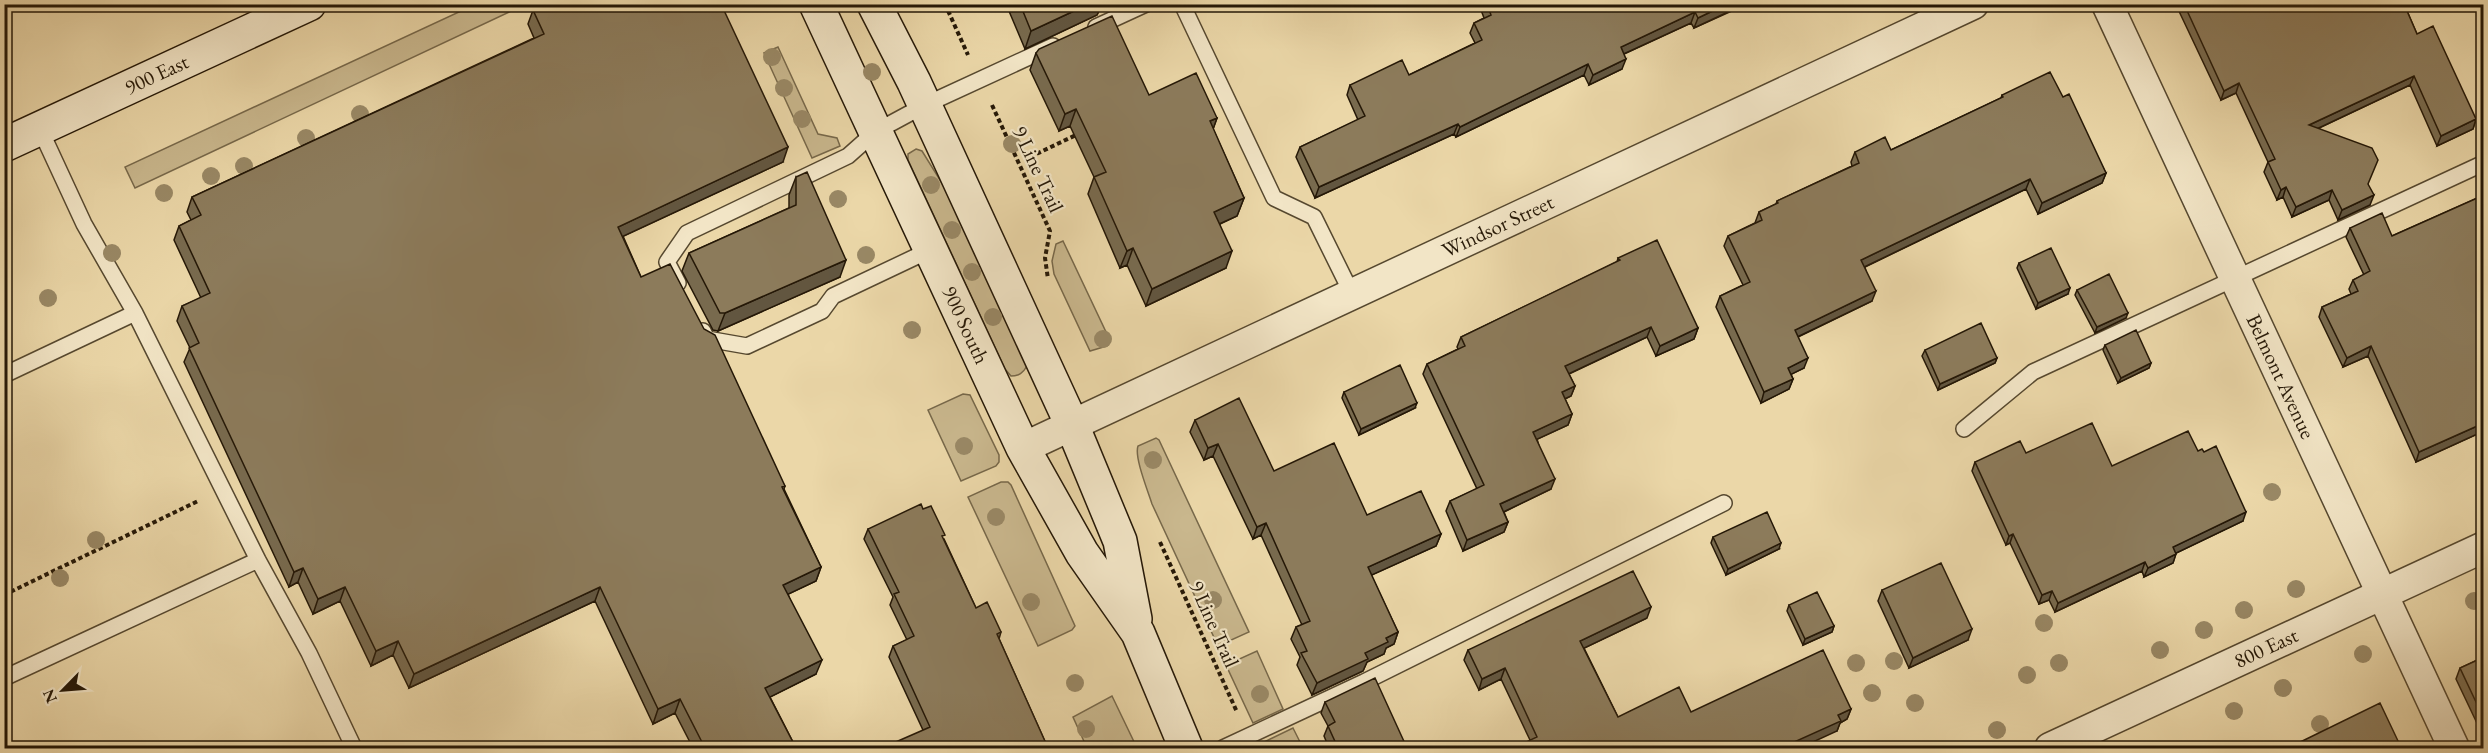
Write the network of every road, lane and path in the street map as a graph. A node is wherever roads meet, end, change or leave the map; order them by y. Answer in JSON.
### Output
{"nodes":[{"id":1,"x":309,"y":4,"type":"edge"},
{"id":2,"x":816,"y":4,"type":"edge"},
{"id":3,"x":874,"y":4,"type":"edge"},
{"id":4,"x":945,"y":4,"type":"edge"},
{"id":5,"x":1146,"y":4,"type":"edge"},
{"id":6,"x":1182,"y":4,"type":"edge"},
{"id":7,"x":1972,"y":4,"type":"edge"},
{"id":8,"x":2107,"y":4,"type":"edge"},
{"id":9,"x":1084,"y":32,"type":"edge"},
{"id":10,"x":1063,"y":42,"type":"edge"},
{"id":11,"x":980,"y":79,"type":"junction"},
{"id":12,"x":925,"y":105,"type":"junction"},
{"id":13,"x":40,"y":129,"type":"junction"},
{"id":14,"x":1084,"y":131,"type":"edge"},
{"id":15,"x":875,"y":132,"type":"junction"},
{"id":16,"x":4,"y":145,"type":"edge"},
{"id":17,"x":1030,"y":157,"type":"dead end"},
{"id":18,"x":2484,"y":163,"type":"edge"},
{"id":19,"x":930,"y":250,"type":"junction"},
{"id":20,"x":2235,"y":278,"type":"junction"},
{"id":21,"x":1048,"y":281,"type":"dead end"},
{"id":22,"x":1352,"y":294,"type":"junction"},
{"id":23,"x":687,"y":300,"type":"edge"},
{"id":24,"x":135,"y":313,"type":"junction"},
{"id":25,"x":697,"y":319,"type":"edge"},
{"id":26,"x":4,"y":375,"type":"edge"},
{"id":27,"x":1072,"y":425,"type":"junction"},
{"id":28,"x":1964,"y":429,"type":"dead end"},
{"id":29,"x":1023,"y":448,"type":"junction"},
{"id":30,"x":222,"y":490,"type":"junction"},
{"id":31,"x":1724,"y":503,"type":"dead end"},
{"id":32,"x":1156,"y":533,"type":"dead end"},
{"id":33,"x":2484,"y":547,"type":"edge"},
{"id":34,"x":258,"y":561,"type":"junction"},
{"id":35,"x":2382,"y":593,"type":"junction"},
{"id":36,"x":4,"y":595,"type":"edge"},
{"id":37,"x":1138,"y":633,"type":"junction"},
{"id":38,"x":4,"y":678,"type":"edge"},
{"id":39,"x":1248,"y":736,"type":"junction"},
{"id":40,"x":354,"y":748,"type":"edge"},
{"id":41,"x":1186,"y":748,"type":"edge"},
{"id":42,"x":1223,"y":748,"type":"edge"},
{"id":43,"x":2050,"y":748,"type":"edge"},
{"id":44,"x":2454,"y":748,"type":"edge"}],
"edges":[{"from":1,"to":13,"type":"street","name":"900 East"},
{"from":2,"to":15,"type":"street","name":"900 South"},
{"from":3,"to":12,"type":"street","name":"900 South"},
{"from":4,"to":11,"type":"path","name":"9 Line Trail"},
{"from":5,"to":9,"type":"lane"},
{"from":6,"to":22,"type":"lane"},
{"from":7,"to":22,"type":"street","name":"Windsor Street"},
{"from":8,"to":20,"type":"street","name":"Belmont Avenue"},
{"from":10,"to":11,"type":"lane"},
{"from":11,"to":12,"type":"lane"},
{"from":11,"to":21,"type":"path","name":"9 Line Trail"},
{"from":12,"to":15,"type":"lane"},
{"from":12,"to":27,"type":"street","name":"900 South"},
{"from":13,"to":16,"type":"street","name":"900 East"},
{"from":13,"to":24,"type":"lane"},
{"from":14,"to":17,"type":"path"},
{"from":15,"to":19,"type":"street","name":"900 South"},
{"from":15,"to":23,"type":"lane"},
{"from":18,"to":20,"type":"lane"},
{"from":19,"to":25,"type":"lane"},
{"from":19,"to":29,"type":"street","name":"900 South"},
{"from":20,"to":28,"type":"lane"},
{"from":20,"to":35,"type":"street","name":"Belmont Avenue"},
{"from":22,"to":27,"type":"street","name":"Windsor Street"},
{"from":24,"to":26,"type":"lane"},
{"from":24,"to":30,"type":"lane"},
{"from":27,"to":29,"type":"street","name":"Windsor Street"},
{"from":27,"to":37,"type":"street","name":"900 South"},
{"from":29,"to":37,"type":"street","name":"900 South"},
{"from":30,"to":34,"type":"lane"},
{"from":30,"to":36,"type":"path"},
{"from":31,"to":39,"type":"lane"},
{"from":32,"to":39,"type":"path","name":"9 Line Trail"},
{"from":33,"to":35,"type":"street","name":"800 East"},
{"from":34,"to":38,"type":"lane"},
{"from":34,"to":40,"type":"lane"},
{"from":35,"to":43,"type":"street","name":"800 East"},
{"from":35,"to":44,"type":"street","name":"Belmont Avenue"},
{"from":37,"to":41,"type":"street","name":"900 South"},
{"from":39,"to":42,"type":"lane"}]}
